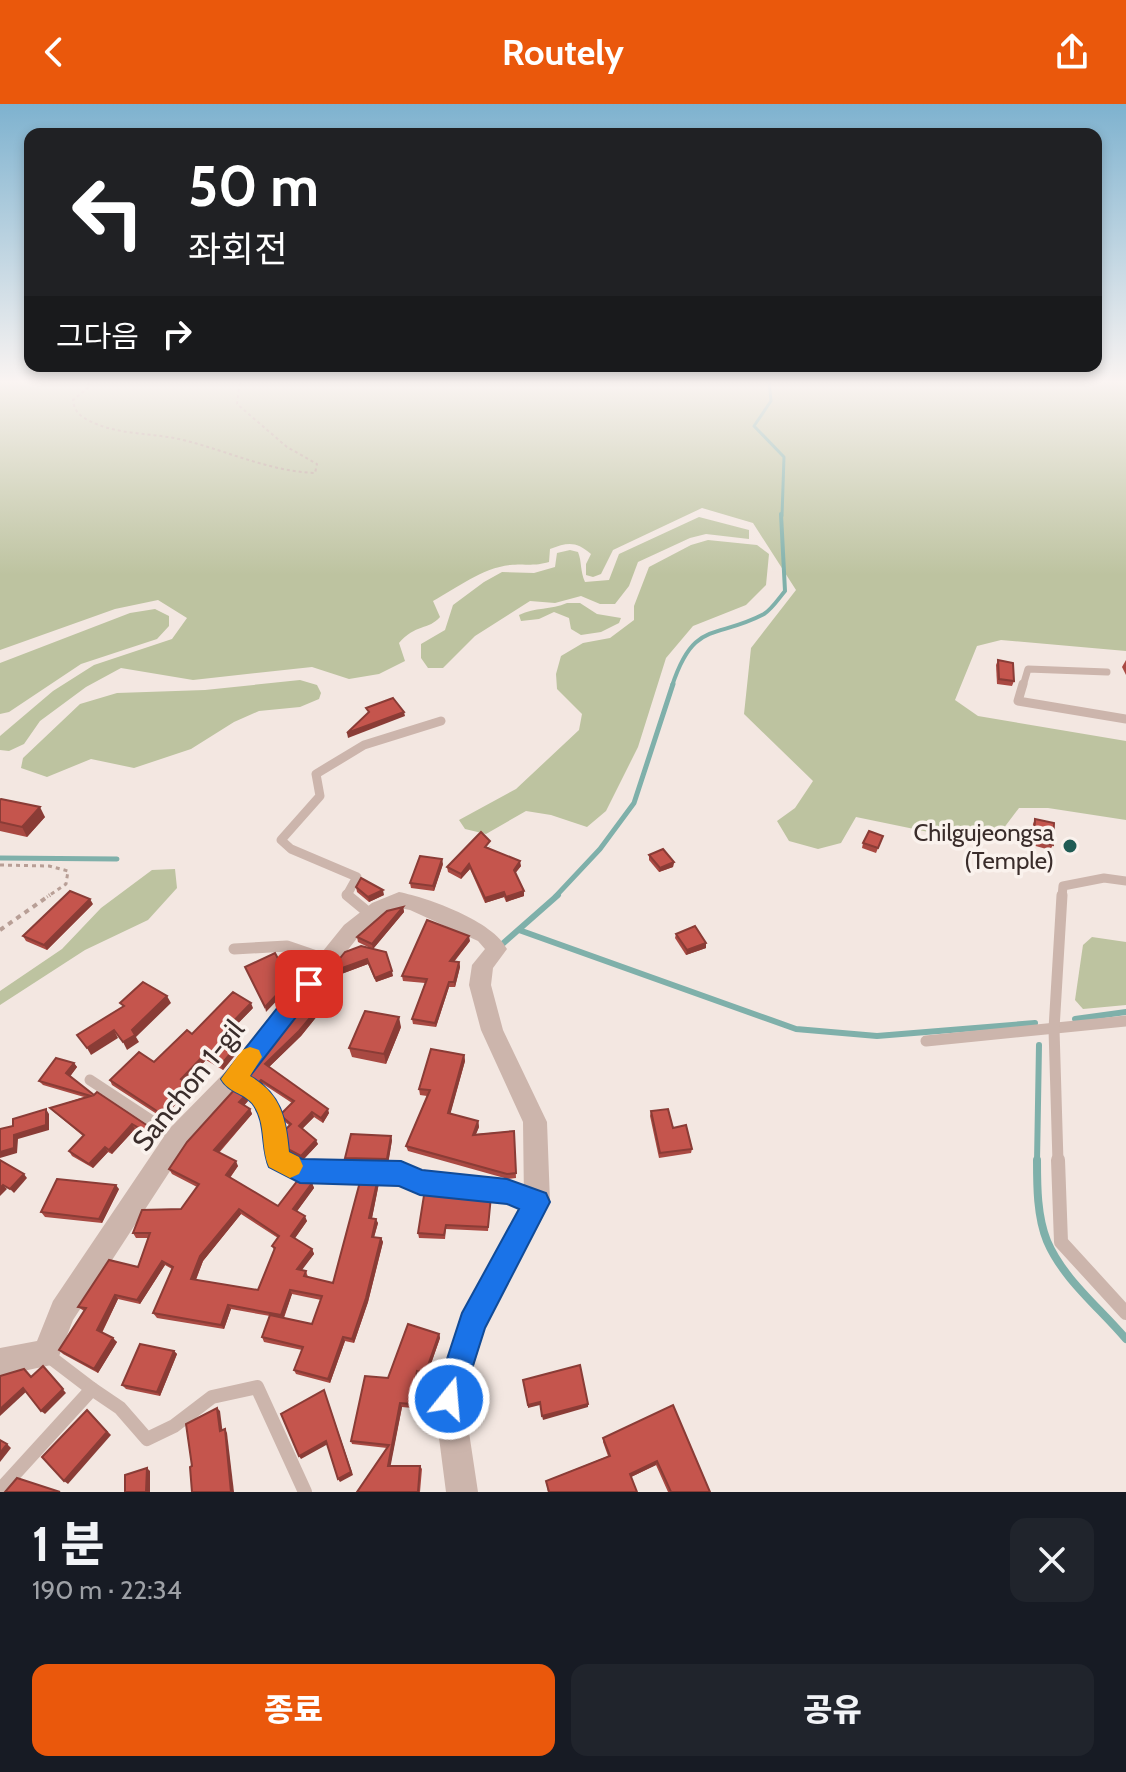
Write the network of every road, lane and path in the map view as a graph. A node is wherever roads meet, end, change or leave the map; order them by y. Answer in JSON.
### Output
{"nodes":[{"id":1,"x":202,"y":445,"type":"edge"},
{"id":2,"x":284,"y":445,"type":"edge"},
{"id":3,"x":1107,"y":672,"type":"dead end"},
{"id":4,"x":1126,"y":719,"type":"edge"},
{"id":5,"x":441,"y":721,"type":"dead end"},
{"id":6,"x":0,"y":865,"type":"edge"},
{"id":7,"x":1126,"y":881,"type":"edge"},
{"id":8,"x":370,"y":914,"type":"junction"},
{"id":9,"x":0,"y":930,"type":"edge"},
{"id":10,"x":234,"y":949,"type":"dead end"},
{"id":11,"x":328,"y":960,"type":"junction"},
{"id":12,"x":1126,"y":1021,"type":"edge"},
{"id":13,"x":1054,"y":1029,"type":"junction"},
{"id":14,"x":926,"y":1041,"type":"dead end"},
{"id":15,"x":233,"y":1079,"type":"junction"},
{"id":16,"x":90,"y":1080,"type":"dead end"},
{"id":17,"x":178,"y":1137,"type":"junction"},
{"id":18,"x":537,"y":1202,"type":"junction"},
{"id":19,"x":1126,"y":1313,"type":"edge"},
{"id":20,"x":46,"y":1354,"type":"junction"},
{"id":21,"x":0,"y":1362,"type":"edge"},
{"id":22,"x":92,"y":1389,"type":"junction"},
{"id":23,"x":0,"y":1490,"type":"edge"},
{"id":24,"x":305,"y":1492,"type":"edge"},
{"id":25,"x":462,"y":1492,"type":"edge"}],
"edges":[{"from":1,"to":2,"type":"path"},
{"from":3,"to":4,"type":"lane"},
{"from":5,"to":8,"type":"lane"},
{"from":6,"to":9,"type":"path"},
{"from":7,"to":13,"type":"lane"},
{"from":8,"to":11,"type":"street","name":"Sanchon 1-gil"},
{"from":8,"to":18,"type":"street","name":"Sanchon 1-gil"},
{"from":10,"to":11,"type":"lane"},
{"from":11,"to":15,"type":"street","name":"Sanchon 1-gil"},
{"from":12,"to":13,"type":"lane"},
{"from":13,"to":14,"type":"lane"},
{"from":13,"to":19,"type":"lane"},
{"from":15,"to":17,"type":"street","name":"Sanchon 1-gil"},
{"from":15,"to":18,"type":"lane"},
{"from":16,"to":17,"type":"lane"},
{"from":17,"to":20,"type":"street","name":"Sanchon 1-gil"},
{"from":18,"to":25,"type":"street","name":"Sanchon 1-gil"},
{"from":20,"to":21,"type":"street"},
{"from":20,"to":22,"type":"lane"},
{"from":22,"to":23,"type":"lane"},
{"from":22,"to":24,"type":"lane"}]}
